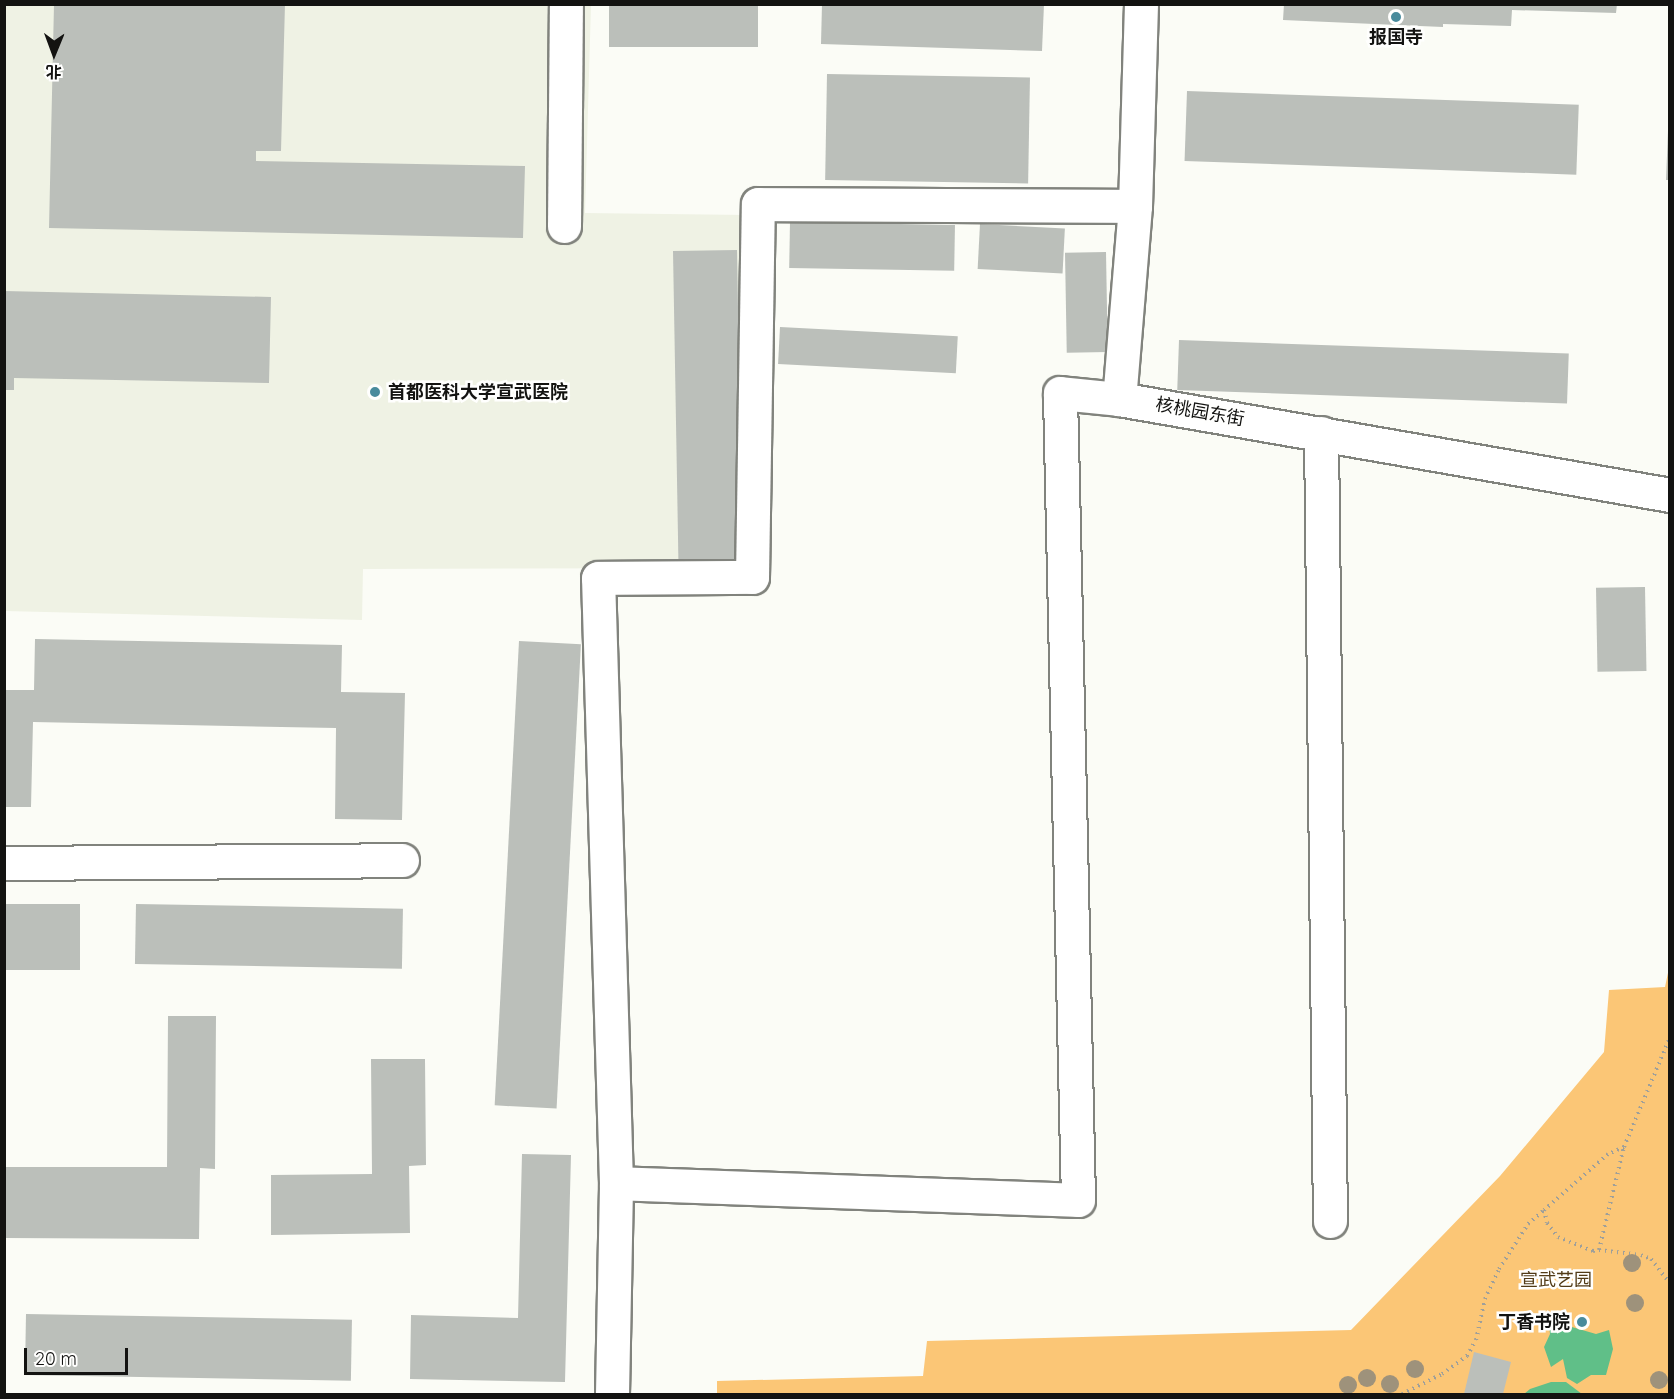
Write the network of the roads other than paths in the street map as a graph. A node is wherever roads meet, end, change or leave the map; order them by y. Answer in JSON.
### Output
{"nodes":[{"id":1,"x":566,"y":4,"type":"edge"},
{"id":2,"x":1141,"y":4,"type":"edge"},
{"id":3,"x":1135,"y":206,"type":"junction"},
{"id":4,"x":564,"y":226,"type":"dead end"},
{"id":5,"x":1119,"y":399,"type":"junction"},
{"id":6,"x":1321,"y":433,"type":"junction"},
{"id":7,"x":1670,"y":495,"type":"edge"},
{"id":8,"x":402,"y":860,"type":"dead end"},
{"id":9,"x":4,"y":863,"type":"edge"},
{"id":10,"x":616,"y":1183,"type":"junction"},
{"id":11,"x":1330,"y":1221,"type":"dead end"},
{"id":12,"x":612,"y":1395,"type":"edge"}],
"edges":[{"from":1,"to":4,"type":"street"},
{"from":2,"to":3,"type":"street"},
{"from":3,"to":5,"type":"street"},
{"from":3,"to":10,"type":"street"},
{"from":5,"to":6,"type":"street","name":"核桃园东街"},
{"from":5,"to":10,"type":"street","name":"核桃园东街"},
{"from":6,"to":7,"type":"street","name":"核桃园东街"},
{"from":6,"to":11,"type":"street"},
{"from":8,"to":9,"type":"street"},
{"from":10,"to":12,"type":"street"}]}
